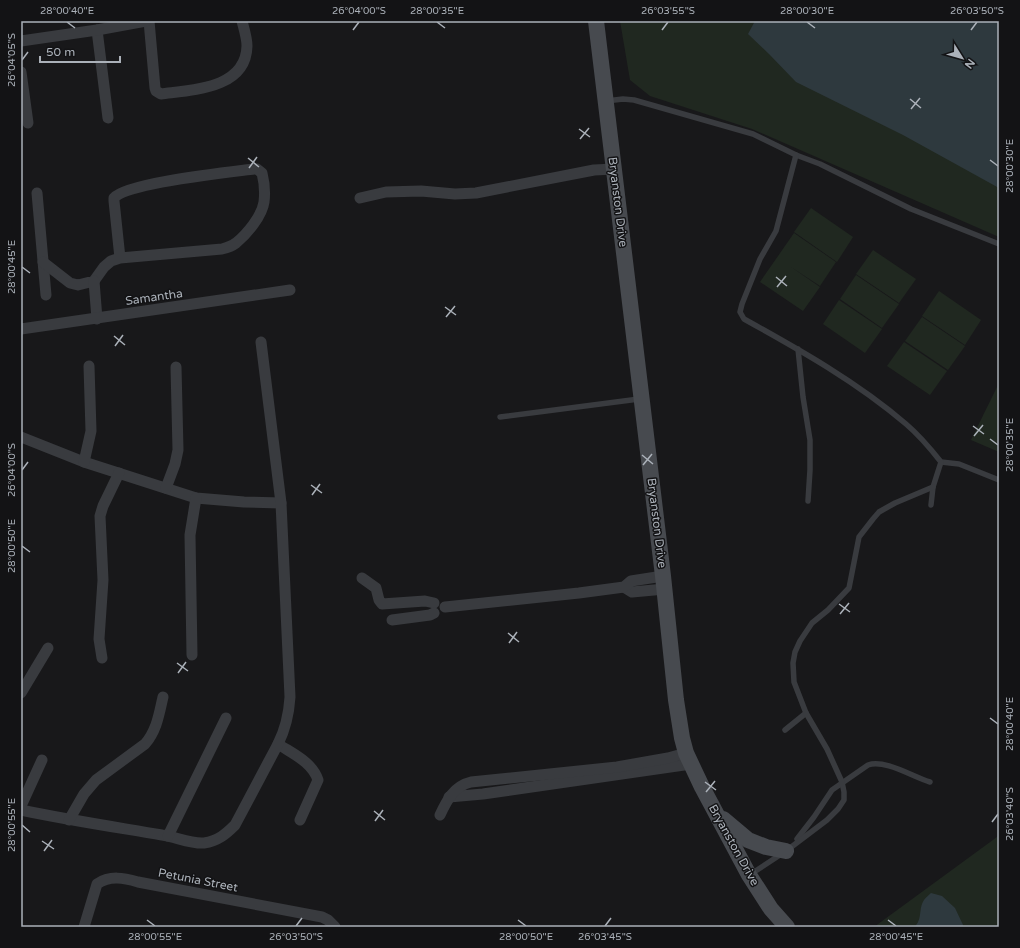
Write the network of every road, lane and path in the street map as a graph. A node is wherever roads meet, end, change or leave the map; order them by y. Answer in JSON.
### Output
{"nodes":[{"id":1,"x":147,"y":21,"type":"edge"},
{"id":2,"x":242,"y":21,"type":"edge"},
{"id":3,"x":596,"y":21,"type":"edge"},
{"id":4,"x":97,"y":30,"type":"junction"},
{"id":5,"x":21,"y":41,"type":"edge"},
{"id":6,"x":21,"y":72,"type":"edge"},
{"id":7,"x":606,"y":101,"type":"junction"},
{"id":8,"x":108,"y":118,"type":"dead end"},
{"id":9,"x":28,"y":123,"type":"dead end"},
{"id":10,"x":796,"y":155,"type":"junction"},
{"id":11,"x":614,"y":169,"type":"junction"},
{"id":12,"x":37,"y":193,"type":"dead end"},
{"id":13,"x":360,"y":198,"type":"dead end"},
{"id":14,"x":999,"y":244,"type":"edge"},
{"id":15,"x":120,"y":258,"type":"junction"},
{"id":16,"x":43,"y":262,"type":"junction"},
{"id":17,"x":94,"y":281,"type":"junction"},
{"id":18,"x":290,"y":290,"type":"dead end"},
{"id":19,"x":46,"y":295,"type":"dead end"},
{"id":20,"x":97,"y":319,"type":"junction"},
{"id":21,"x":21,"y":329,"type":"edge"},
{"id":22,"x":261,"y":342,"type":"dead end"},
{"id":23,"x":798,"y":349,"type":"junction"},
{"id":24,"x":89,"y":366,"type":"dead end"},
{"id":25,"x":176,"y":367,"type":"dead end"},
{"id":26,"x":642,"y":399,"type":"junction"},
{"id":27,"x":500,"y":417,"type":"dead end"},
{"id":28,"x":22,"y":439,"type":"edge"},
{"id":29,"x":84,"y":462,"type":"junction"},
{"id":30,"x":941,"y":462,"type":"junction"},
{"id":31,"x":119,"y":473,"type":"junction"},
{"id":32,"x":999,"y":480,"type":"edge"},
{"id":33,"x":933,"y":487,"type":"junction"},
{"id":34,"x":166,"y":488,"type":"junction"},
{"id":35,"x":196,"y":498,"type":"junction"},
{"id":36,"x":808,"y":501,"type":"dead end"},
{"id":37,"x":281,"y":503,"type":"junction"},
{"id":38,"x":931,"y":505,"type":"dead end"},
{"id":39,"x":362,"y":578,"type":"dead end"},
{"id":40,"x":664,"y":583,"type":"junction"},
{"id":41,"x":434,"y":608,"type":"junction"},
{"id":42,"x":392,"y":620,"type":"dead end"},
{"id":43,"x":48,"y":648,"type":"dead end"},
{"id":44,"x":192,"y":655,"type":"dead end"},
{"id":45,"x":102,"y":658,"type":"dead end"},
{"id":46,"x":21,"y":693,"type":"edge"},
{"id":47,"x":162,"y":697,"type":"dead end"},
{"id":48,"x":806,"y":713,"type":"junction"},
{"id":49,"x":226,"y":718,"type":"dead end"},
{"id":50,"x":785,"y":730,"type":"dead end"},
{"id":51,"x":278,"y":744,"type":"junction"},
{"id":52,"x":689,"y":758,"type":"junction"},
{"id":53,"x":42,"y":760,"type":"dead end"},
{"id":54,"x":842,"y":782,"type":"junction"},
{"id":55,"x":930,"y":782,"type":"dead end"},
{"id":56,"x":21,"y":806,"type":"edge"},
{"id":57,"x":21,"y":810,"type":"edge"},
{"id":58,"x":716,"y":813,"type":"junction"},
{"id":59,"x":440,"y":815,"type":"dead end"},
{"id":60,"x":69,"y":820,"type":"junction"},
{"id":61,"x":300,"y":820,"type":"dead end"},
{"id":62,"x":168,"y":836,"type":"junction"},
{"id":63,"x":790,"y":847,"type":"junction"},
{"id":64,"x":749,"y":875,"type":"junction"},
{"id":65,"x":84,"y":927,"type":"edge"},
{"id":66,"x":335,"y":927,"type":"edge"},
{"id":67,"x":787,"y":927,"type":"edge"}],
"edges":[{"from":1,"to":2,"type":"street"},
{"from":1,"to":4,"type":"street"},
{"from":3,"to":7,"type":"street","name":"Bryanston Drive"},
{"from":4,"to":5,"type":"street"},
{"from":4,"to":8,"type":"street"},
{"from":6,"to":9,"type":"street"},
{"from":7,"to":10,"type":"lane"},
{"from":7,"to":11,"type":"street","name":"Bryanston Drive"},
{"from":10,"to":14,"type":"lane"},
{"from":10,"to":23,"type":"lane"},
{"from":11,"to":13,"type":"street"},
{"from":11,"to":26,"type":"street","name":"Bryanston Drive"},
{"from":12,"to":16,"type":"street"},
{"from":15,"to":15,"type":"street"},
{"from":15,"to":17,"type":"street"},
{"from":16,"to":17,"type":"street"},
{"from":16,"to":19,"type":"street"},
{"from":17,"to":20,"type":"street"},
{"from":18,"to":20,"type":"street","name":"Samantha"},
{"from":20,"to":21,"type":"street","name":"Samantha"},
{"from":22,"to":37,"type":"street"},
{"from":23,"to":30,"type":"lane"},
{"from":23,"to":36,"type":"lane"},
{"from":24,"to":29,"type":"street"},
{"from":25,"to":34,"type":"street"},
{"from":26,"to":27,"type":"lane"},
{"from":26,"to":40,"type":"street","name":"Bryanston Drive"},
{"from":28,"to":29,"type":"street"},
{"from":29,"to":31,"type":"street"},
{"from":30,"to":32,"type":"lane"},
{"from":30,"to":33,"type":"lane"},
{"from":31,"to":34,"type":"street"},
{"from":31,"to":45,"type":"street"},
{"from":33,"to":38,"type":"lane"},
{"from":33,"to":48,"type":"lane"},
{"from":34,"to":35,"type":"street"},
{"from":35,"to":37,"type":"street"},
{"from":35,"to":44,"type":"street"},
{"from":37,"to":51,"type":"street"},
{"from":39,"to":41,"type":"street"},
{"from":40,"to":41,"type":"street"},
{"from":40,"to":52,"type":"street","name":"Bryanston Drive"},
{"from":41,"to":42,"type":"street"},
{"from":43,"to":46,"type":"street"},
{"from":47,"to":60,"type":"street"},
{"from":48,"to":50,"type":"lane"},
{"from":48,"to":54,"type":"lane"},
{"from":49,"to":62,"type":"street"},
{"from":51,"to":61,"type":"street"},
{"from":51,"to":62,"type":"street"},
{"from":52,"to":58,"type":"street","name":"Bryanston Drive"},
{"from":52,"to":59,"type":"street"},
{"from":53,"to":56,"type":"street"},
{"from":54,"to":55,"type":"lane"},
{"from":54,"to":63,"type":"lane"},
{"from":54,"to":63,"type":"lane"},
{"from":57,"to":60,"type":"street"},
{"from":58,"to":63,"type":"street"},
{"from":58,"to":64,"type":"street","name":"Bryanston Drive"},
{"from":60,"to":62,"type":"street"},
{"from":63,"to":64,"type":"lane"},
{"from":64,"to":67,"type":"street","name":"Bryanston Drive"},
{"from":65,"to":66,"type":"street","name":"Petunia Street"}]}
